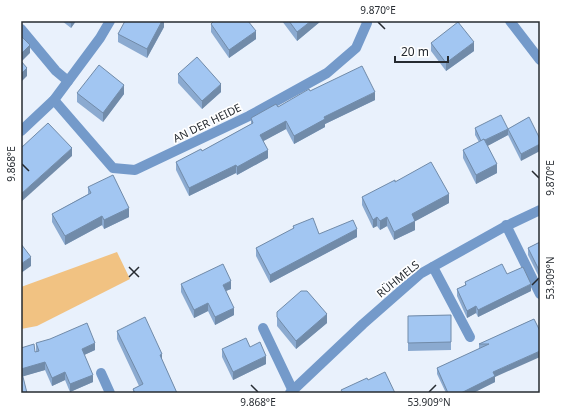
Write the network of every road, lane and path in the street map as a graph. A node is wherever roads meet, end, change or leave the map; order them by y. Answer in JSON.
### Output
{"nodes":[{"id":1,"x":110,"y":21,"type":"edge"},
{"id":2,"x":366,"y":21,"type":"edge"},
{"id":3,"x":510,"y":21,"type":"edge"},
{"id":4,"x":21,"y":29,"type":"edge"},
{"id":5,"x":540,"y":60,"type":"edge"},
{"id":6,"x":68,"y":81,"type":"junction"},
{"id":7,"x":54,"y":100,"type":"junction"},
{"id":8,"x":21,"y":131,"type":"edge"},
{"id":9,"x":540,"y":210,"type":"edge"},
{"id":10,"x":506,"y":225,"type":"junction"},
{"id":11,"x":433,"y":267,"type":"junction"},
{"id":12,"x":540,"y":294,"type":"edge"},
{"id":13,"x":263,"y":328,"type":"dead end"},
{"id":14,"x":470,"y":337,"type":"dead end"},
{"id":15,"x":101,"y":373,"type":"dead end"},
{"id":16,"x":292,"y":392,"type":"edge"},
{"id":17,"x":110,"y":393,"type":"edge"}],
"edges":[{"from":1,"to":6,"type":"street"},
{"from":2,"to":7,"type":"street","name":"AN DER HEIDE"},
{"from":3,"to":5,"type":"street"},
{"from":4,"to":6,"type":"street"},
{"from":6,"to":7,"type":"street"},
{"from":7,"to":8,"type":"street"},
{"from":9,"to":10,"type":"street","name":"RÜHMELS"},
{"from":10,"to":11,"type":"street","name":"RÜHMELS"},
{"from":10,"to":12,"type":"street"},
{"from":11,"to":14,"type":"street"},
{"from":11,"to":16,"type":"street","name":"RÜHMELS"},
{"from":13,"to":16,"type":"street"},
{"from":15,"to":17,"type":"street"}]}
